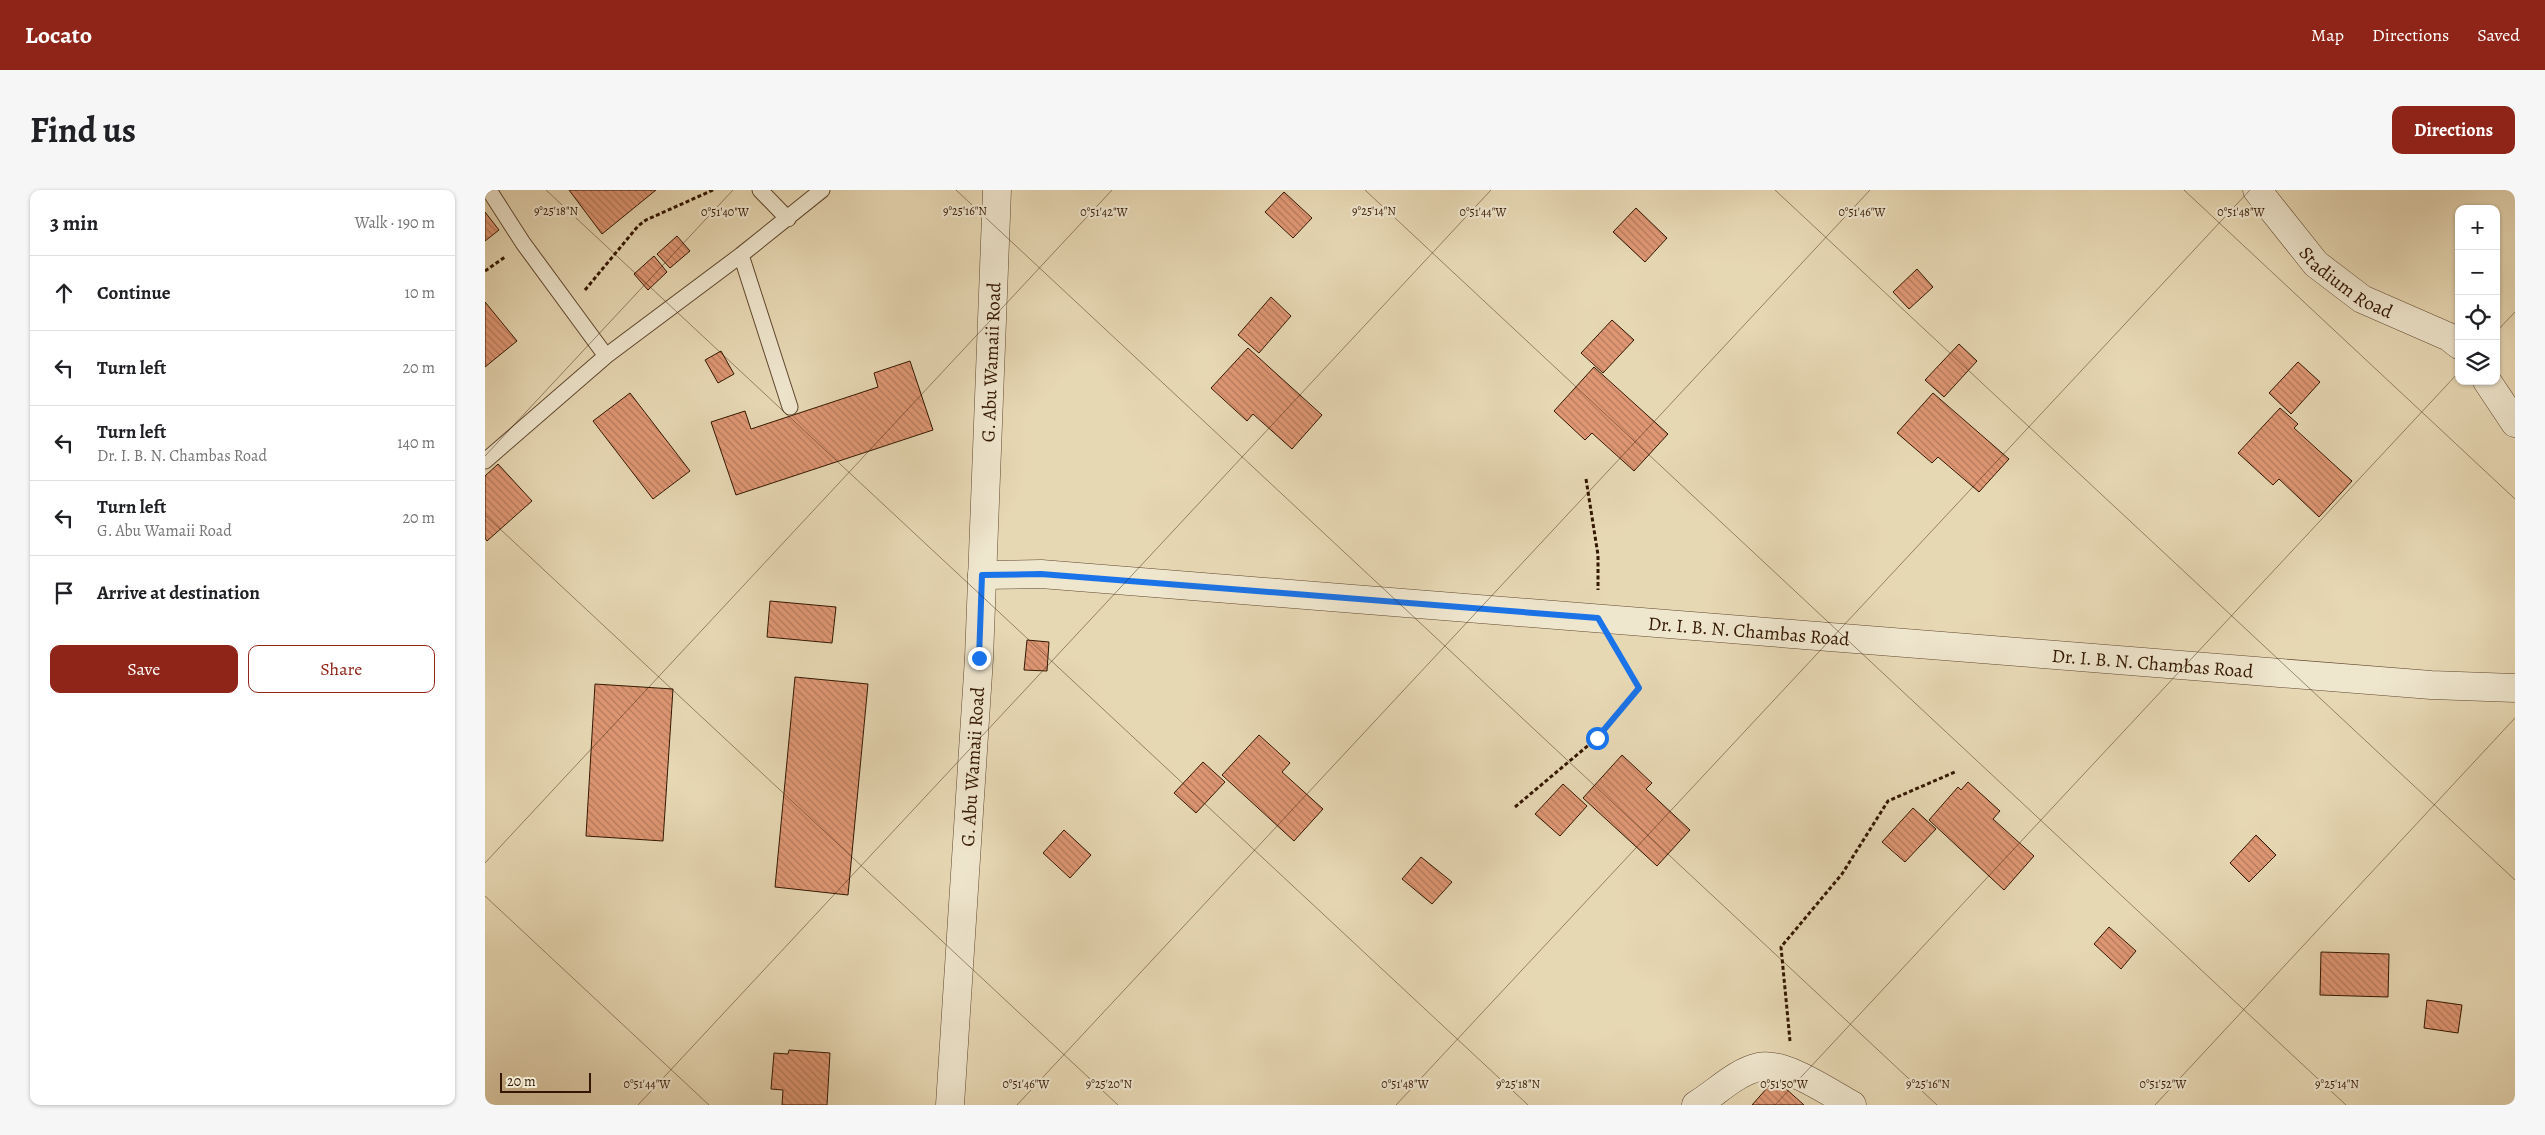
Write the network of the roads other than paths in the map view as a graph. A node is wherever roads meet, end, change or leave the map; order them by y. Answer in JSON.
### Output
{"nodes":[{"id":1,"x":489,"y":190,"type":"edge"},
{"id":2,"x":760,"y":190,"type":"edge"},
{"id":3,"x":822,"y":190,"type":"edge"},
{"id":4,"x":997,"y":190,"type":"edge"},
{"id":5,"x":2257,"y":190,"type":"edge"},
{"id":6,"x":788,"y":219,"type":"junction"},
{"id":7,"x":741,"y":255,"type":"junction"},
{"id":8,"x":2455,"y":341,"type":"edge"},
{"id":9,"x":606,"y":356,"type":"junction"},
{"id":10,"x":2490,"y":385,"type":"edge"},
{"id":11,"x":790,"y":407,"type":"dead end"},
{"id":12,"x":2515,"y":423,"type":"edge"},
{"id":13,"x":485,"y":461,"type":"edge"},
{"id":14,"x":982,"y":575,"type":"junction"},
{"id":15,"x":2515,"y":688,"type":"edge"},
{"id":16,"x":950,"y":1105,"type":"edge"},
{"id":17,"x":1696,"y":1105,"type":"edge"},
{"id":18,"x":1852,"y":1105,"type":"edge"}],
"edges":[{"from":1,"to":9,"type":"lane"},
{"from":2,"to":6,"type":"lane"},
{"from":3,"to":6,"type":"lane"},
{"from":4,"to":14,"type":"street","name":"G. Abu Wamaii Road"},
{"from":5,"to":8,"type":"street","name":"Stadium Road"},
{"from":6,"to":7,"type":"lane"},
{"from":7,"to":9,"type":"lane"},
{"from":7,"to":11,"type":"lane"},
{"from":9,"to":13,"type":"lane"},
{"from":10,"to":12,"type":"street"},
{"from":14,"to":15,"type":"street","name":"Dr. I. B. N. Chambas Road"},
{"from":14,"to":16,"type":"street","name":"G. Abu Wamaii Road"},
{"from":17,"to":18,"type":"street"}]}
